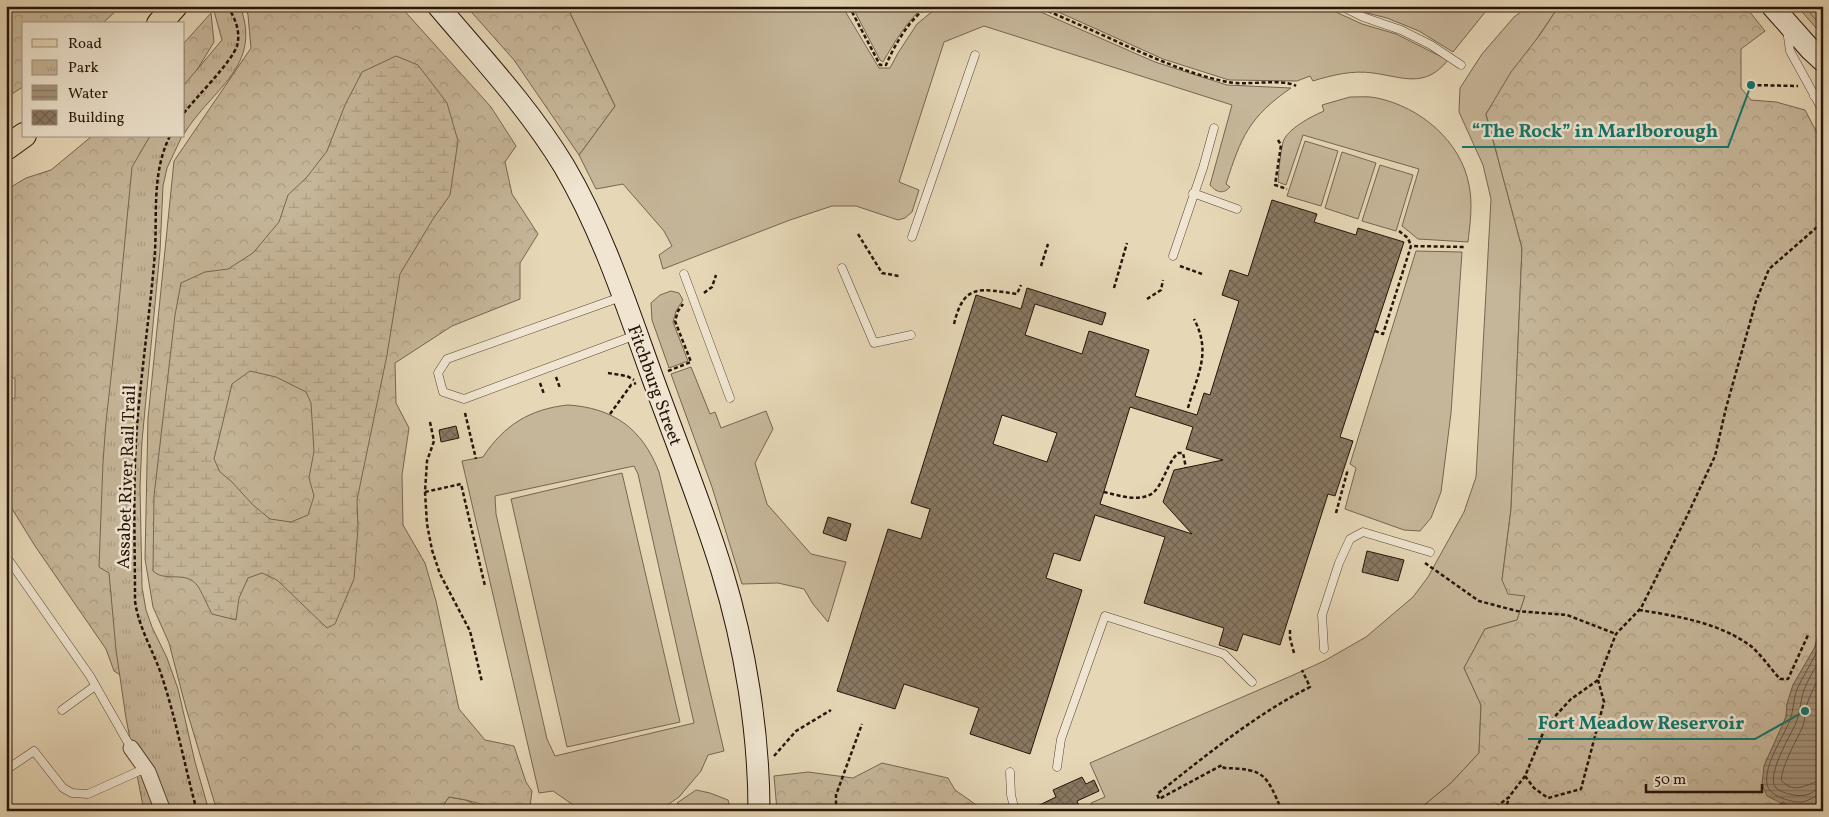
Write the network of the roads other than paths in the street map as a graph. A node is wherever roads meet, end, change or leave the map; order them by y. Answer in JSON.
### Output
{"nodes":[{"id":1,"x":175,"y":6,"type":"edge"},
{"id":2,"x":438,"y":6,"type":"edge"},
{"id":3,"x":1341,"y":6,"type":"edge"},
{"id":4,"x":1772,"y":6,"type":"edge"},
{"id":5,"x":161,"y":22,"type":"edge"},
{"id":6,"x":1787,"y":23,"type":"junction"},
{"id":7,"x":974,"y":54,"type":"dead end"},
{"id":8,"x":1823,"y":61,"type":"edge"},
{"id":9,"x":1461,"y":65,"type":"dead end"},
{"id":10,"x":1823,"y":88,"type":"edge"},
{"id":11,"x":1814,"y":96,"type":"junction"},
{"id":12,"x":1823,"y":111,"type":"edge"},
{"id":13,"x":1214,"y":128,"type":"dead end"},
{"id":14,"x":22,"y":136,"type":"edge"},
{"id":15,"x":6,"y":148,"type":"edge"},
{"id":16,"x":1193,"y":193,"type":"junction"},
{"id":17,"x":1237,"y":209,"type":"dead end"},
{"id":18,"x":912,"y":237,"type":"dead end"},
{"id":19,"x":1173,"y":256,"type":"dead end"},
{"id":20,"x":842,"y":268,"type":"dead end"},
{"id":21,"x":684,"y":274,"type":"dead end"},
{"id":22,"x":623,"y":297,"type":"junction"},
{"id":23,"x":637,"y":334,"type":"junction"},
{"id":24,"x":911,"y":335,"type":"dead end"},
{"id":25,"x":730,"y":398,"type":"dead end"},
{"id":26,"x":1430,"y":552,"type":"dead end"},
{"id":27,"x":6,"y":556,"type":"edge"},
{"id":28,"x":1324,"y":649,"type":"dead end"},
{"id":29,"x":1252,"y":682,"type":"dead end"},
{"id":30,"x":95,"y":686,"type":"junction"},
{"id":31,"x":62,"y":710,"type":"dead end"},
{"id":32,"x":131,"y":748,"type":"joint"},
{"id":33,"x":1057,"y":767,"type":"dead end"},
{"id":34,"x":146,"y":768,"type":"junction"},
{"id":35,"x":6,"y":770,"type":"edge"},
{"id":36,"x":1010,"y":772,"type":"dead end"},
{"id":37,"x":162,"y":811,"type":"edge"},
{"id":38,"x":759,"y":811,"type":"edge"},
{"id":39,"x":1015,"y":811,"type":"edge"}],
"edges":[{"from":1,"to":5,"type":"main road"},
{"from":2,"to":22,"type":"street","name":"Fitchburg Street"},
{"from":3,"to":9,"type":"lane"},
{"from":4,"to":6,"type":"street"},
{"from":6,"to":8,"type":"street"},
{"from":6,"to":11,"type":"lane"},
{"from":7,"to":18,"type":"lane"},
{"from":10,"to":11,"type":"lane"},
{"from":11,"to":12,"type":"lane"},
{"from":13,"to":16,"type":"lane"},
{"from":14,"to":15,"type":"main road"},
{"from":16,"to":17,"type":"lane"},
{"from":16,"to":19,"type":"lane"},
{"from":20,"to":24,"type":"lane"},
{"from":21,"to":25,"type":"lane"},
{"from":22,"to":23,"type":"street","name":"Fitchburg Street"},
{"from":22,"to":23,"type":"lane"},
{"from":23,"to":38,"type":"street","name":"Fitchburg Street"},
{"from":26,"to":28,"type":"lane"},
{"from":27,"to":30,"type":"lane"},
{"from":29,"to":33,"type":"lane"},
{"from":30,"to":31,"type":"lane"},
{"from":30,"to":32,"type":"lane"},
{"from":32,"to":34,"type":"street"},
{"from":34,"to":35,"type":"lane"},
{"from":34,"to":37,"type":"street"},
{"from":36,"to":39,"type":"lane"}]}
